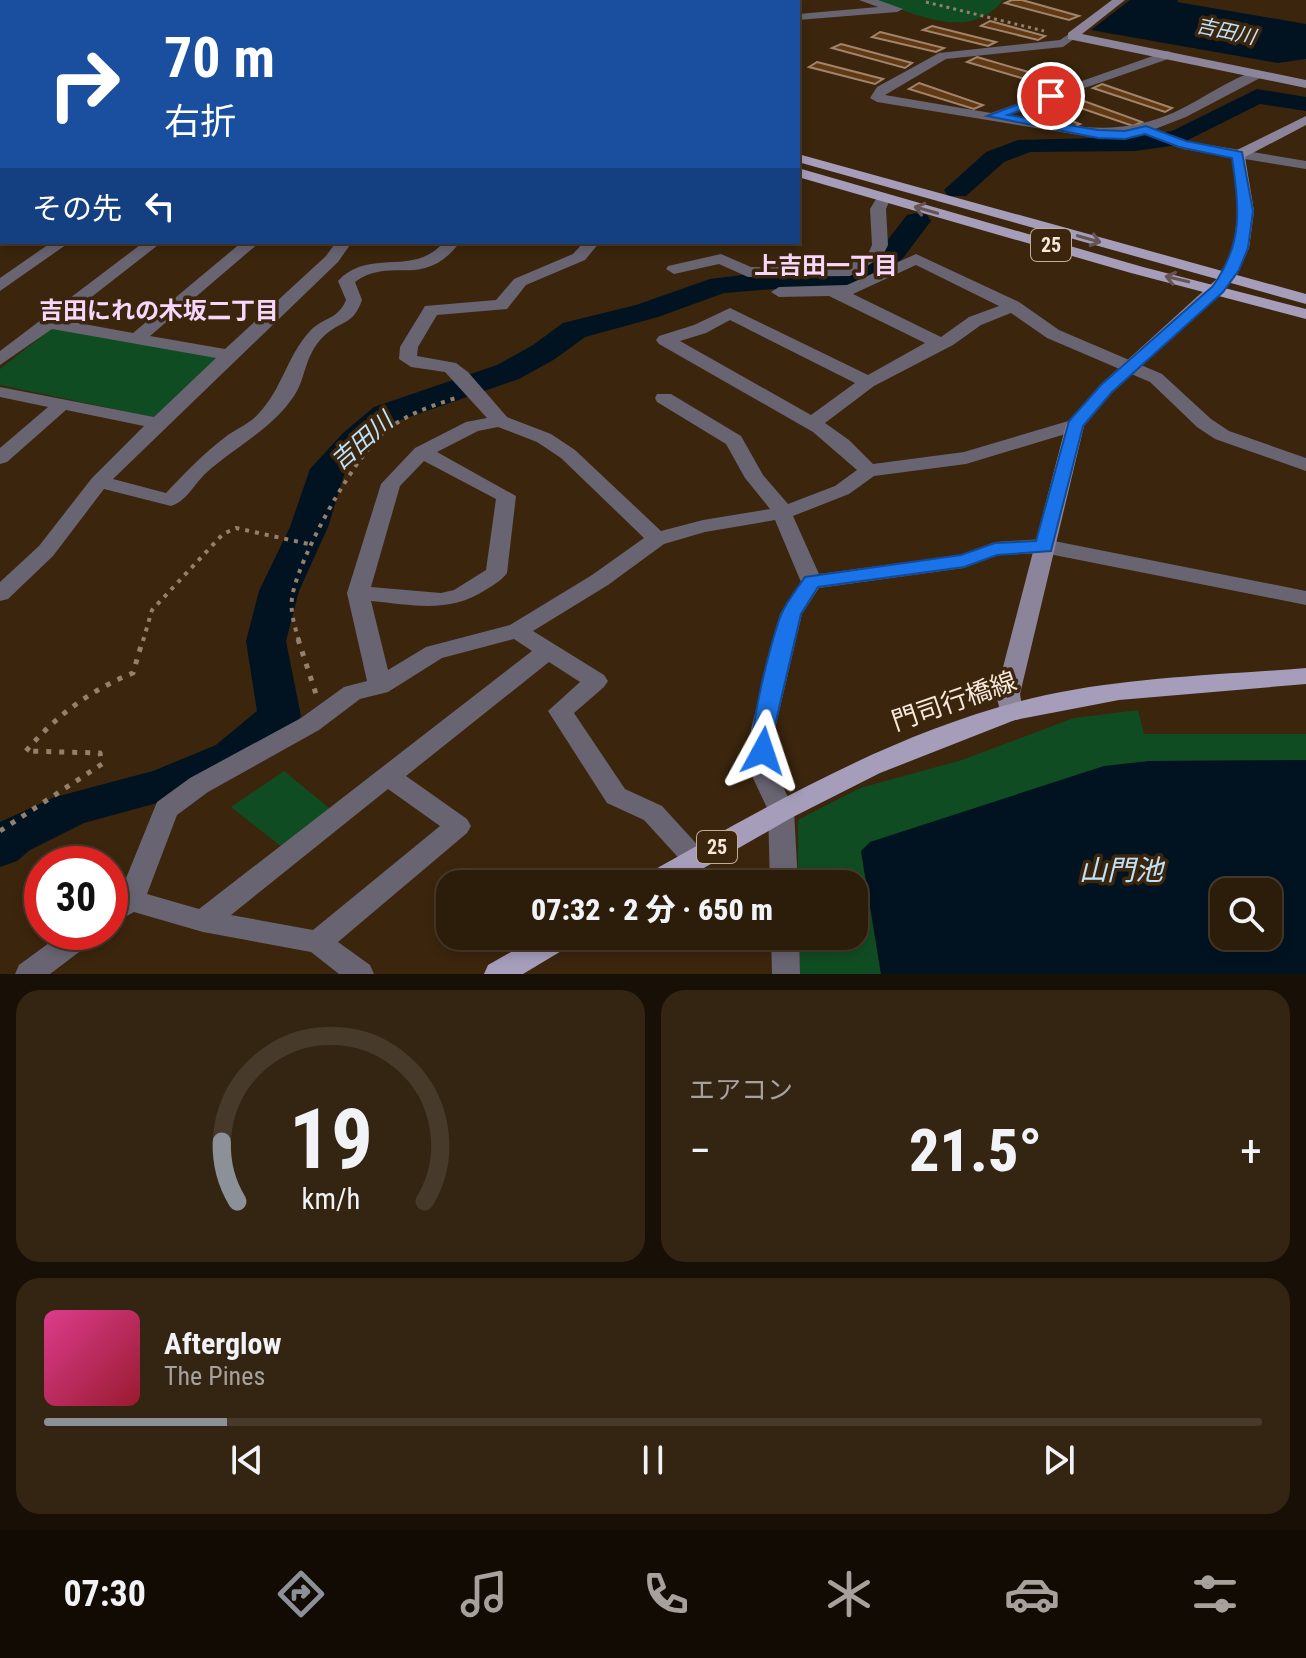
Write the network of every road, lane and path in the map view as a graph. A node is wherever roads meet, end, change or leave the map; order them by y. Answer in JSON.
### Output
{"nodes":[{"id":1,"x":865,"y":0,"type":"edge"},
{"id":2,"x":1119,"y":0,"type":"edge"},
{"id":3,"x":926,"y":2,"type":"edge"},
{"id":4,"x":800,"y":8,"type":"edge"},
{"id":5,"x":827,"y":15,"type":"junction"},
{"id":6,"x":800,"y":17,"type":"edge"},
{"id":7,"x":1048,"y":32,"type":"dead end"},
{"id":8,"x":1072,"y":36,"type":"junction"},
{"id":9,"x":1167,"y":55,"type":"junction"},
{"id":10,"x":1258,"y":74,"type":"junction"},
{"id":11,"x":1306,"y":84,"type":"edge"},
{"id":12,"x":993,"y":116,"type":"junction"},
{"id":13,"x":1306,"y":120,"type":"edge"},
{"id":14,"x":1146,"y":130,"type":"junction"},
{"id":15,"x":1238,"y":155,"type":"junction"},
{"id":16,"x":800,"y":159,"type":"edge"},
{"id":17,"x":1306,"y":165,"type":"edge"},
{"id":18,"x":800,"y":173,"type":"edge"},
{"id":19,"x":884,"y":197,"type":"junction"},
{"id":20,"x":59,"y":244,"type":"edge"},
{"id":21,"x":151,"y":244,"type":"edge"},
{"id":22,"x":250,"y":244,"type":"edge"},
{"id":23,"x":343,"y":244,"type":"edge"},
{"id":24,"x":451,"y":244,"type":"edge"},
{"id":25,"x":590,"y":244,"type":"edge"},
{"id":26,"x":674,"y":269,"type":"dead end"},
{"id":27,"x":1223,"y":283,"type":"junction"},
{"id":28,"x":0,"y":286,"type":"edge"},
{"id":29,"x":779,"y":292,"type":"dead end"},
{"id":30,"x":835,"y":292,"type":"junction"},
{"id":31,"x":1306,"y":299,"type":"edge"},
{"id":32,"x":1013,"y":306,"type":"junction"},
{"id":33,"x":1306,"y":314,"type":"edge"},
{"id":34,"x":48,"y":323,"type":"junction"},
{"id":35,"x":137,"y":338,"type":"junction"},
{"id":36,"x":941,"y":344,"type":"junction"},
{"id":37,"x":3,"y":354,"type":"edge"},
{"id":38,"x":229,"y":355,"type":"junction"},
{"id":39,"x":1132,"y":366,"type":"junction"},
{"id":40,"x":868,"y":382,"type":"junction"},
{"id":41,"x":470,"y":386,"type":"junction"},
{"id":42,"x":0,"y":392,"type":"edge"},
{"id":43,"x":664,"y":398,"type":"dead end"},
{"id":44,"x":62,"y":404,"type":"junction"},
{"id":45,"x":500,"y":421,"type":"junction"},
{"id":46,"x":158,"y":423,"type":"junction"},
{"id":47,"x":812,"y":423,"type":"junction"},
{"id":48,"x":1075,"y":425,"type":"junction"},
{"id":49,"x":422,"y":452,"type":"junction"},
{"id":50,"x":0,"y":458,"type":"edge"},
{"id":51,"x":1306,"y":465,"type":"edge"},
{"id":52,"x":868,"y":471,"type":"junction"},
{"id":53,"x":99,"y":482,"type":"junction"},
{"id":54,"x":782,"y":513,"type":"junction"},
{"id":55,"x":657,"y":539,"type":"junction"},
{"id":56,"x":313,"y":545,"type":"junction"},
{"id":57,"x":1044,"y":546,"type":"junction"},
{"id":58,"x":812,"y":582,"type":"junction"},
{"id":59,"x":358,"y":593,"type":"junction"},
{"id":60,"x":0,"y":594,"type":"edge"},
{"id":61,"x":1306,"y":598,"type":"edge"},
{"id":62,"x":517,"y":631,"type":"junction"},
{"id":63,"x":547,"y":651,"type":"junction"},
{"id":64,"x":1306,"y":676,"type":"edge"},
{"id":65,"x":380,"y":686,"type":"junction"},
{"id":66,"x":1011,"y":713,"type":"junction"},
{"id":67,"x":323,"y":714,"type":"junction"},
{"id":68,"x":388,"y":776,"type":"junction"},
{"id":69,"x":781,"y":810,"type":"junction"},
{"id":70,"x":0,"y":831,"type":"edge"},
{"id":71,"x":695,"y":859,"type":"junction"},
{"id":72,"x":677,"y":870,"type":"edge"},
{"id":73,"x":783,"y":870,"type":"edge"},
{"id":74,"x":128,"y":890,"type":"edge"},
{"id":75,"x":128,"y":908,"type":"edge"},
{"id":76,"x":203,"y":921,"type":"junction"},
{"id":77,"x":318,"y":942,"type":"junction"},
{"id":78,"x":61,"y":950,"type":"edge"},
{"id":79,"x":539,"y":950,"type":"edge"},
{"id":80,"x":785,"y":950,"type":"edge"},
{"id":81,"x":29,"y":974,"type":"edge"},
{"id":82,"x":360,"y":974,"type":"edge"},
{"id":83,"x":498,"y":974,"type":"edge"},
{"id":84,"x":786,"y":974,"type":"edge"}],
"edges":[{"from":1,"to":5,"type":"street"},
{"from":2,"to":8,"type":"street"},
{"from":3,"to":7,"type":"path"},
{"from":4,"to":5,"type":"street"},
{"from":5,"to":6,"type":"street"},
{"from":8,"to":9,"type":"street"},
{"from":8,"to":12,"type":"street"},
{"from":9,"to":10,"type":"street"},
{"from":9,"to":12,"type":"street"},
{"from":10,"to":11,"type":"street"},
{"from":10,"to":14,"type":"street"},
{"from":12,"to":14,"type":"street"},
{"from":13,"to":15,"type":"street"},
{"from":14,"to":15,"type":"street"},
{"from":15,"to":17,"type":"street"},
{"from":15,"to":27,"type":"street"},
{"from":16,"to":27,"type":"main road","number":"25","one_way":true},
{"from":18,"to":19,"type":"main road","number":"25"},
{"from":19,"to":26,"type":"street"},
{"from":27,"to":19,"type":"main road","number":"25","one_way":true},
{"from":20,"to":28,"type":"street"},
{"from":21,"to":34,"type":"street"},
{"from":22,"to":35,"type":"street"},
{"from":23,"to":38,"type":"street"},
{"from":24,"to":53,"type":"street"},
{"from":25,"to":41,"type":"street"},
{"from":27,"to":31,"type":"main road","number":"25"},
{"from":27,"to":33,"type":"main road","number":"25"},
{"from":27,"to":39,"type":"street"},
{"from":29,"to":30,"type":"street"},
{"from":30,"to":32,"type":"street"},
{"from":30,"to":36,"type":"street"},
{"from":32,"to":36,"type":"street"},
{"from":32,"to":39,"type":"street"},
{"from":34,"to":35,"type":"street"},
{"from":34,"to":37,"type":"street"},
{"from":35,"to":38,"type":"street"},
{"from":36,"to":40,"type":"street"},
{"from":38,"to":46,"type":"street"},
{"from":39,"to":48,"type":"street"},
{"from":39,"to":51,"type":"street"},
{"from":40,"to":47,"type":"street"},
{"from":40,"to":47,"type":"street"},
{"from":41,"to":45,"type":"street"},
{"from":41,"to":56,"type":"path"},
{"from":42,"to":44,"type":"street"},
{"from":43,"to":54,"type":"street"},
{"from":44,"to":46,"type":"street"},
{"from":44,"to":50,"type":"street"},
{"from":45,"to":49,"type":"street"},
{"from":45,"to":55,"type":"street"},
{"from":46,"to":53,"type":"street"},
{"from":47,"to":52,"type":"street"},
{"from":48,"to":52,"type":"street"},
{"from":48,"to":57,"type":"street"},
{"from":49,"to":59,"type":"street"},
{"from":49,"to":59,"type":"street"},
{"from":52,"to":54,"type":"street"},
{"from":53,"to":60,"type":"street"},
{"from":54,"to":55,"type":"street"},
{"from":54,"to":58,"type":"street"},
{"from":55,"to":62,"type":"street"},
{"from":56,"to":67,"type":"path"},
{"from":56,"to":70,"type":"path"},
{"from":57,"to":58,"type":"street"},
{"from":57,"to":61,"type":"street"},
{"from":57,"to":66,"type":"street"},
{"from":58,"to":69,"type":"street"},
{"from":59,"to":65,"type":"street"},
{"from":62,"to":63,"type":"street"},
{"from":62,"to":65,"type":"street"},
{"from":63,"to":68,"type":"street"},
{"from":63,"to":71,"type":"street"},
{"from":64,"to":66,"type":"main road","name":"門司行橋線","number":"25"},
{"from":65,"to":67,"type":"street"},
{"from":66,"to":69,"type":"main road","name":"門司行橋線","number":"25"},
{"from":67,"to":74,"type":"street"},
{"from":68,"to":76,"type":"street"},
{"from":68,"to":77,"type":"street"},
{"from":69,"to":71,"type":"main road","name":"門司行橋線","number":"25"},
{"from":69,"to":73,"type":"street"},
{"from":71,"to":72,"type":"main road","name":"門司行橋線","number":"25"},
{"from":75,"to":76,"type":"street"},
{"from":76,"to":77,"type":"street"},
{"from":77,"to":82,"type":"street"},
{"from":78,"to":81,"type":"street"},
{"from":79,"to":83,"type":"main road"},
{"from":80,"to":84,"type":"street"}]}
